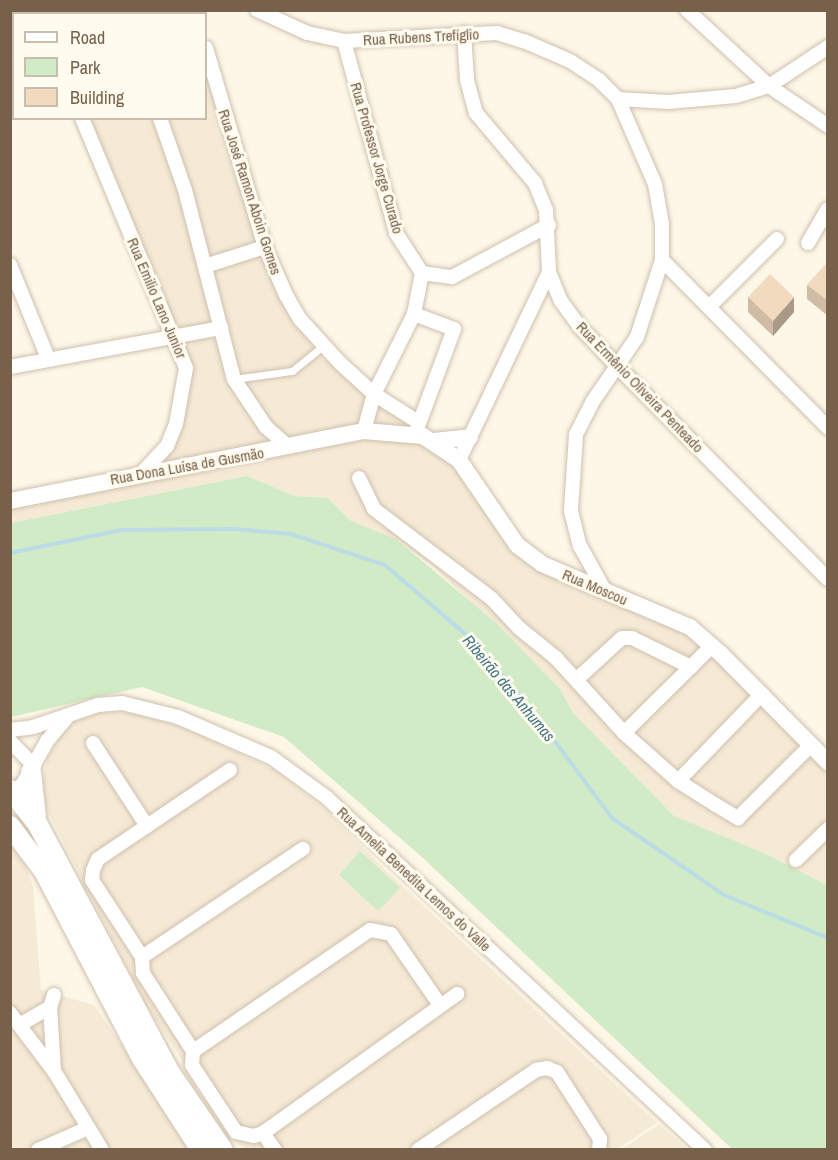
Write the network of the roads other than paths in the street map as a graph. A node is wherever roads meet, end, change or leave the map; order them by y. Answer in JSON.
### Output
{"nodes":[{"id":1,"x":257,"y":10,"type":"edge"},
{"id":2,"x":687,"y":10,"type":"edge"},
{"id":3,"x":464,"y":33,"type":"junction"},
{"id":4,"x":344,"y":41,"type":"junction"},
{"id":5,"x":828,"y":47,"type":"edge"},
{"id":6,"x":207,"y":51,"type":"edge"},
{"id":7,"x":769,"y":86,"type":"junction"},
{"id":8,"x":618,"y":99,"type":"junction"},
{"id":9,"x":83,"y":120,"type":"edge"},
{"id":10,"x":161,"y":120,"type":"edge"},
{"id":11,"x":828,"y":126,"type":"edge"},
{"id":12,"x":828,"y":209,"type":"edge"},
{"id":13,"x":549,"y":225,"type":"junction"},
{"id":14,"x":777,"y":239,"type":"dead end"},
{"id":15,"x":808,"y":243,"type":"dead end"},
{"id":16,"x":265,"y":247,"type":"junction"},
{"id":17,"x":662,"y":260,"type":"junction"},
{"id":18,"x":10,"y":265,"type":"edge"},
{"id":19,"x":205,"y":266,"type":"junction"},
{"id":20,"x":549,"y":272,"type":"junction"},
{"id":21,"x":422,"y":273,"type":"junction"},
{"id":22,"x":709,"y":307,"type":"junction"},
{"id":23,"x":414,"y":314,"type":"junction"},
{"id":24,"x":221,"y":328,"type":"junction"},
{"id":25,"x":172,"y":335,"type":"junction"},
{"id":26,"x":323,"y":346,"type":"junction"},
{"id":27,"x":48,"y":358,"type":"junction"},
{"id":28,"x":10,"y":367,"type":"edge"},
{"id":29,"x":618,"y":367,"type":"junction"},
{"id":30,"x":234,"y":379,"type":"junction"},
{"id":31,"x":374,"y":394,"type":"junction"},
{"id":32,"x":828,"y":428,"type":"edge"},
{"id":33,"x":364,"y":430,"type":"junction"},
{"id":34,"x":470,"y":437,"type":"junction"},
{"id":35,"x":434,"y":441,"type":"junction"},
{"id":36,"x":290,"y":447,"type":"junction"},
{"id":37,"x":459,"y":460,"type":"junction"},
{"id":38,"x":141,"y":474,"type":"junction"},
{"id":39,"x":359,"y":478,"type":"dead end"},
{"id":40,"x":10,"y":501,"type":"edge"},
{"id":41,"x":828,"y":579,"type":"edge"},
{"id":42,"x":604,"y":591,"type":"junction"},
{"id":43,"x":712,"y":646,"type":"junction"},
{"id":44,"x":692,"y":667,"type":"junction"},
{"id":45,"x":576,"y":680,"type":"junction"},
{"id":46,"x":762,"y":694,"type":"junction"},
{"id":47,"x":73,"y":712,"type":"junction"},
{"id":48,"x":10,"y":730,"type":"edge"},
{"id":49,"x":624,"y":734,"type":"junction"},
{"id":50,"x":10,"y":741,"type":"edge"},
{"id":51,"x":93,"y":743,"type":"dead end"},
{"id":52,"x":811,"y":745,"type":"junction"},
{"id":53,"x":828,"y":762,"type":"edge"},
{"id":54,"x":33,"y":769,"type":"junction"},
{"id":55,"x":230,"y":770,"type":"dead end"},
{"id":56,"x":678,"y":781,"type":"junction"},
{"id":57,"x":11,"y":792,"type":"edge"},
{"id":58,"x":37,"y":823,"type":"junction"},
{"id":59,"x":10,"y":826,"type":"edge"},
{"id":60,"x":147,"y":826,"type":"junction"},
{"id":61,"x":828,"y":829,"type":"edge"},
{"id":62,"x":303,"y":849,"type":"dead end"},
{"id":63,"x":796,"y":860,"type":"dead end"},
{"id":64,"x":142,"y":957,"type":"junction"},
{"id":65,"x":457,"y":994,"type":"dead end"},
{"id":66,"x":440,"y":1005,"type":"junction"},
{"id":67,"x":10,"y":1013,"type":"edge"},
{"id":68,"x":21,"y":1024,"type":"junction"},
{"id":69,"x":192,"y":1051,"type":"junction"},
{"id":70,"x":54,"y":1071,"type":"junction"},
{"id":71,"x":88,"y":1128,"type":"junction"},
{"id":72,"x":263,"y":1132,"type":"junction"},
{"id":73,"x":38,"y":1149,"type":"edge"},
{"id":74,"x":102,"y":1149,"type":"edge"},
{"id":75,"x":201,"y":1149,"type":"edge"},
{"id":76,"x":223,"y":1149,"type":"edge"},
{"id":77,"x":274,"y":1149,"type":"edge"},
{"id":78,"x":418,"y":1149,"type":"edge"},
{"id":79,"x":599,"y":1149,"type":"edge"},
{"id":80,"x":705,"y":1149,"type":"edge"}],
"edges":[{"from":1,"to":4,"type":"street","name":"Rua Rubens Trefíglio"},
{"from":2,"to":7,"type":"street"},
{"from":3,"to":4,"type":"street","name":"Rua Rubens Trefíglio"},
{"from":3,"to":8,"type":"street","name":"Rua Rubens Trefíglio"},
{"from":3,"to":13,"type":"street","name":"Rua Ermênio Oliveira Penteado"},
{"from":4,"to":21,"type":"street","name":"Rua Professor Jorge Curado"},
{"from":5,"to":7,"type":"street"},
{"from":6,"to":16,"type":"street","name":"Rua José Ramon Aboin Gomes"},
{"from":7,"to":8,"type":"street"},
{"from":7,"to":11,"type":"street"},
{"from":8,"to":17,"type":"street","name":"Rua Rubens Trefíglio"},
{"from":9,"to":25,"type":"street","name":"Rua Emilio Lano Junior"},
{"from":10,"to":19,"type":"street"},
{"from":12,"to":15,"type":"street"},
{"from":13,"to":20,"type":"street","name":"Rua Ermênio Oliveira Penteado"},
{"from":13,"to":21,"type":"street"},
{"from":14,"to":22,"type":"street"},
{"from":16,"to":19,"type":"street"},
{"from":16,"to":26,"type":"street","name":"Rua José Ramon Aboin Gomes"},
{"from":17,"to":22,"type":"street"},
{"from":17,"to":29,"type":"street","name":"Rua Rubens Trefíglio"},
{"from":18,"to":27,"type":"street"},
{"from":19,"to":24,"type":"street"},
{"from":20,"to":29,"type":"street","name":"Rua Ermênio Oliveira Penteado"},
{"from":20,"to":34,"type":"street"},
{"from":21,"to":23,"type":"street"},
{"from":22,"to":32,"type":"street"},
{"from":23,"to":31,"type":"street"},
{"from":23,"to":31,"type":"street","name":"Rua José Ramon Aboin Gomes"},
{"from":24,"to":25,"type":"street"},
{"from":24,"to":30,"type":"street"},
{"from":25,"to":27,"type":"street"},
{"from":25,"to":38,"type":"street","name":"Rua Emilio Lano Junior"},
{"from":26,"to":30,"type":"lane"},
{"from":26,"to":31,"type":"street","name":"Rua José Ramon Aboin Gomes"},
{"from":27,"to":28,"type":"street"},
{"from":29,"to":41,"type":"street","name":"Rua Ermênio Oliveira Penteado"},
{"from":29,"to":42,"type":"street","name":"Rua Rubens Trefíglio"},
{"from":30,"to":36,"type":"street"},
{"from":31,"to":33,"type":"street"},
{"from":33,"to":35,"type":"street","name":"Rua Moscou"},
{"from":33,"to":36,"type":"street","name":"Rua Dona Luísa de Gusmão"},
{"from":34,"to":35,"type":"street"},
{"from":34,"to":37,"type":"street"},
{"from":35,"to":37,"type":"street","name":"Rua Moscou"},
{"from":36,"to":38,"type":"street","name":"Rua Dona Luísa de Gusmão"},
{"from":37,"to":42,"type":"street","name":"Rua Moscou"},
{"from":38,"to":40,"type":"street","name":"Rua Dona Luísa de Gusmão"},
{"from":39,"to":45,"type":"street"},
{"from":42,"to":43,"type":"street","name":"Rua Moscou"},
{"from":43,"to":44,"type":"street"},
{"from":43,"to":46,"type":"street","name":"Rua Moscou"},
{"from":44,"to":45,"type":"street"},
{"from":44,"to":49,"type":"street"},
{"from":45,"to":49,"type":"street"},
{"from":46,"to":52,"type":"street","name":"Rua Moscou"},
{"from":46,"to":56,"type":"street"},
{"from":47,"to":48,"type":"street","name":"Rua Amelia Benedita Lemos do Valle"},
{"from":47,"to":54,"type":"street"},
{"from":47,"to":80,"type":"street","name":"Rua Amelia Benedita Lemos do Valle"},
{"from":49,"to":56,"type":"street"},
{"from":50,"to":54,"type":"street"},
{"from":51,"to":60,"type":"street"},
{"from":52,"to":53,"type":"street","name":"Rua Moscou"},
{"from":52,"to":56,"type":"street"},
{"from":54,"to":57,"type":"street"},
{"from":54,"to":58,"type":"main road"},
{"from":55,"to":60,"type":"street"},
{"from":57,"to":58,"type":"main road"},
{"from":58,"to":76,"type":"main road"},
{"from":59,"to":75,"type":"main road"},
{"from":60,"to":64,"type":"street"},
{"from":61,"to":63,"type":"street"},
{"from":62,"to":64,"type":"street"},
{"from":64,"to":69,"type":"street"},
{"from":65,"to":66,"type":"street"},
{"from":66,"to":69,"type":"street"},
{"from":66,"to":72,"type":"street"},
{"from":67,"to":68,"type":"street"},
{"from":68,"to":70,"type":"street"},
{"from":68,"to":70,"type":"street"},
{"from":69,"to":72,"type":"street"},
{"from":70,"to":71,"type":"street"},
{"from":71,"to":73,"type":"street"},
{"from":71,"to":74,"type":"street"},
{"from":72,"to":77,"type":"street"},
{"from":78,"to":79,"type":"street"}]}
